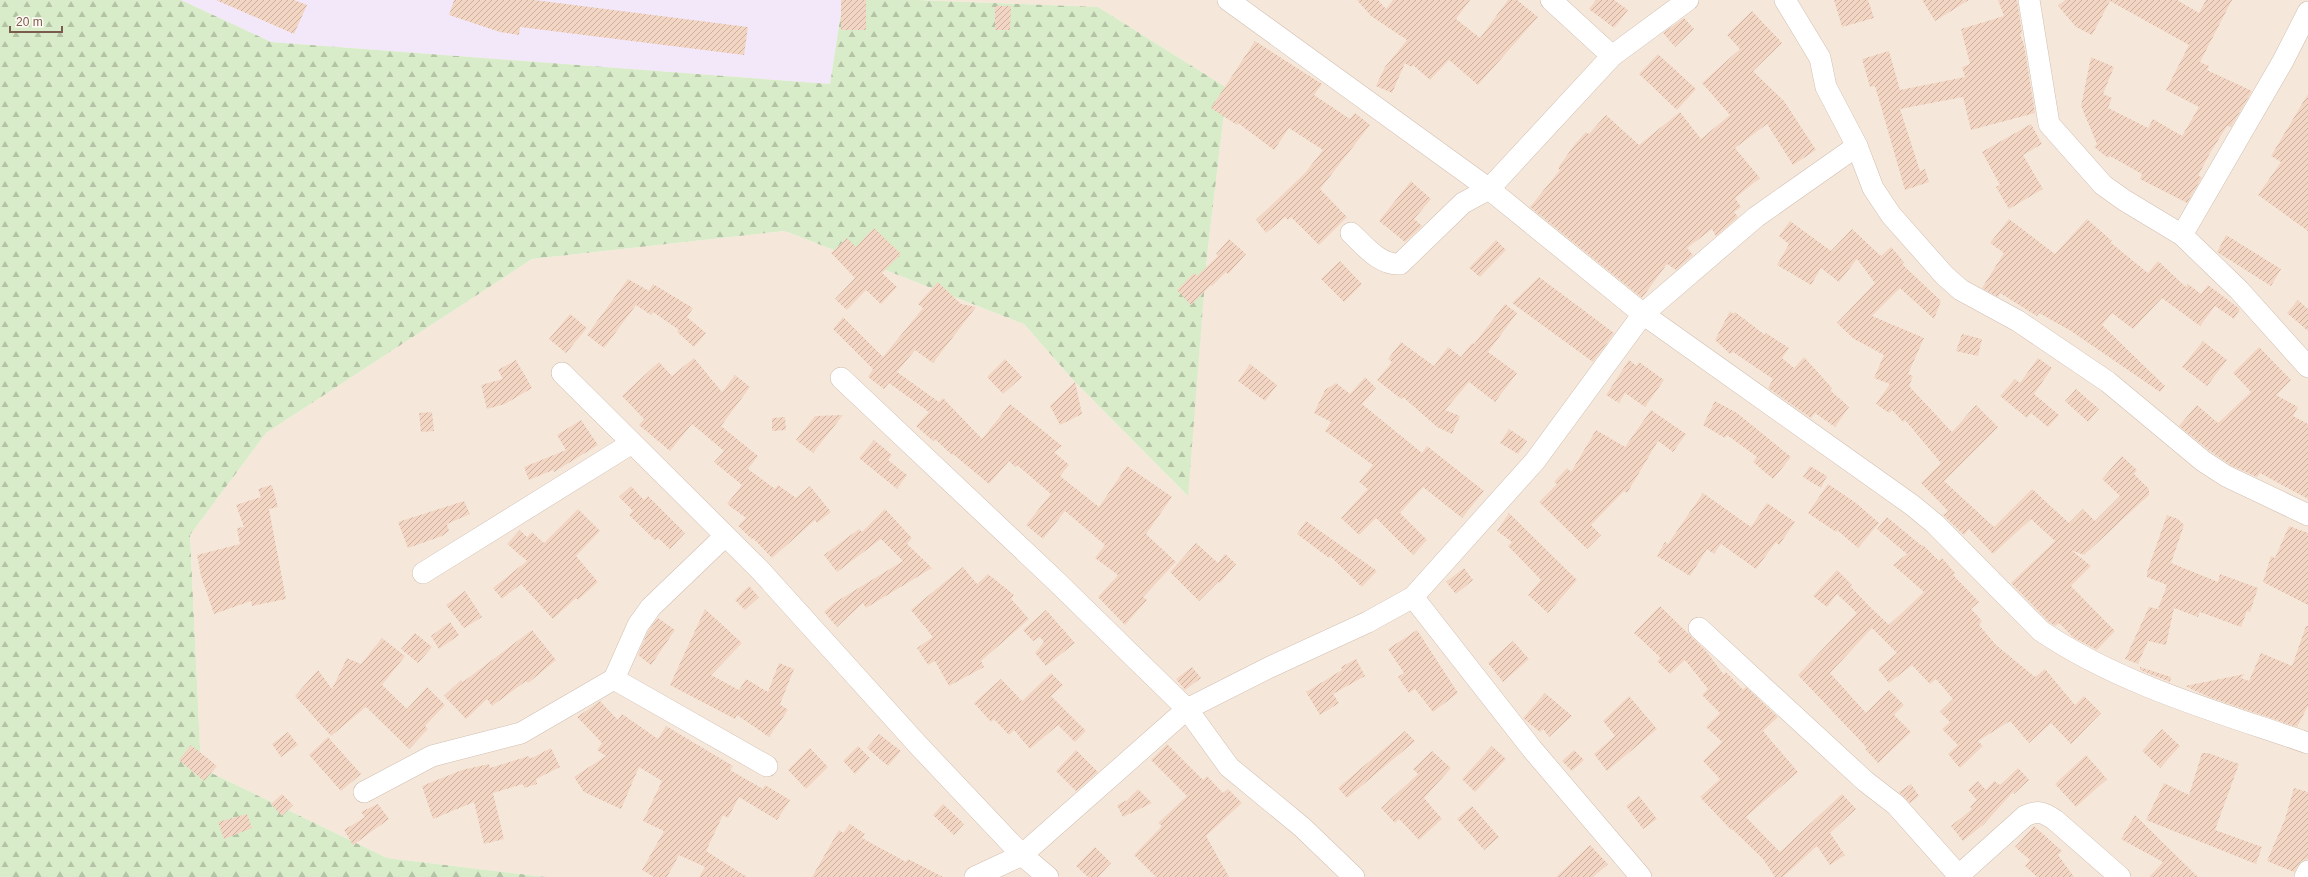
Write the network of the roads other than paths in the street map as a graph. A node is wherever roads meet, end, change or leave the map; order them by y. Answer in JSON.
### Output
{"nodes":[{"id":1,"x":1228,"y":0,"type":"edge"},
{"id":2,"x":1551,"y":0,"type":"edge"},
{"id":3,"x":1688,"y":0,"type":"edge"},
{"id":4,"x":1785,"y":0,"type":"edge"},
{"id":5,"x":2029,"y":0,"type":"edge"},
{"id":6,"x":2308,"y":12,"type":"edge"},
{"id":7,"x":1612,"y":56,"type":"junction"},
{"id":8,"x":1857,"y":146,"type":"junction"},
{"id":9,"x":1489,"y":189,"type":"junction"},
{"id":10,"x":1351,"y":233,"type":"dead end"},
{"id":11,"x":2182,"y":235,"type":"junction"},
{"id":12,"x":1643,"y":314,"type":"junction"},
{"id":13,"x":2308,"y":367,"type":"edge"},
{"id":14,"x":562,"y":372,"type":"dead end"},
{"id":15,"x":841,"y":378,"type":"dead end"},
{"id":16,"x":632,"y":443,"type":"junction"},
{"id":17,"x":2308,"y":515,"type":"edge"},
{"id":18,"x":725,"y":536,"type":"junction"},
{"id":19,"x":423,"y":573,"type":"dead end"},
{"id":20,"x":1413,"y":597,"type":"junction"},
{"id":21,"x":1699,"y":628,"type":"dead end"},
{"id":22,"x":614,"y":678,"type":"junction"},
{"id":23,"x":1187,"y":709,"type":"junction"},
{"id":24,"x":2308,"y":744,"type":"edge"},
{"id":25,"x":767,"y":766,"type":"dead end"},
{"id":26,"x":364,"y":792,"type":"dead end"},
{"id":27,"x":1022,"y":855,"type":"junction"},
{"id":28,"x":2308,"y":871,"type":"edge"},
{"id":29,"x":975,"y":877,"type":"edge"},
{"id":30,"x":1048,"y":877,"type":"edge"},
{"id":31,"x":1354,"y":877,"type":"edge"},
{"id":32,"x":1641,"y":877,"type":"edge"},
{"id":33,"x":1959,"y":877,"type":"edge"},
{"id":34,"x":2120,"y":877,"type":"edge"},
{"id":35,"x":2305,"y":877,"type":"edge"}],
"edges":[{"from":1,"to":9,"type":"street"},
{"from":2,"to":7,"type":"street"},
{"from":3,"to":7,"type":"street"},
{"from":4,"to":8,"type":"street"},
{"from":5,"to":11,"type":"street"},
{"from":6,"to":11,"type":"street"},
{"from":7,"to":9,"type":"street"},
{"from":8,"to":12,"type":"street"},
{"from":8,"to":17,"type":"street"},
{"from":9,"to":10,"type":"street"},
{"from":9,"to":12,"type":"street"},
{"from":11,"to":13,"type":"street"},
{"from":12,"to":20,"type":"street"},
{"from":12,"to":24,"type":"street"},
{"from":14,"to":16,"type":"street"},
{"from":15,"to":23,"type":"street"},
{"from":16,"to":18,"type":"street"},
{"from":16,"to":19,"type":"street"},
{"from":18,"to":22,"type":"street"},
{"from":18,"to":27,"type":"street"},
{"from":20,"to":23,"type":"street"},
{"from":20,"to":32,"type":"street"},
{"from":21,"to":33,"type":"street"},
{"from":22,"to":25,"type":"street"},
{"from":22,"to":26,"type":"street"},
{"from":23,"to":27,"type":"street"},
{"from":23,"to":31,"type":"street"},
{"from":27,"to":29,"type":"street"},
{"from":27,"to":30,"type":"street"},
{"from":28,"to":35,"type":"street"},
{"from":33,"to":34,"type":"street"}]}
